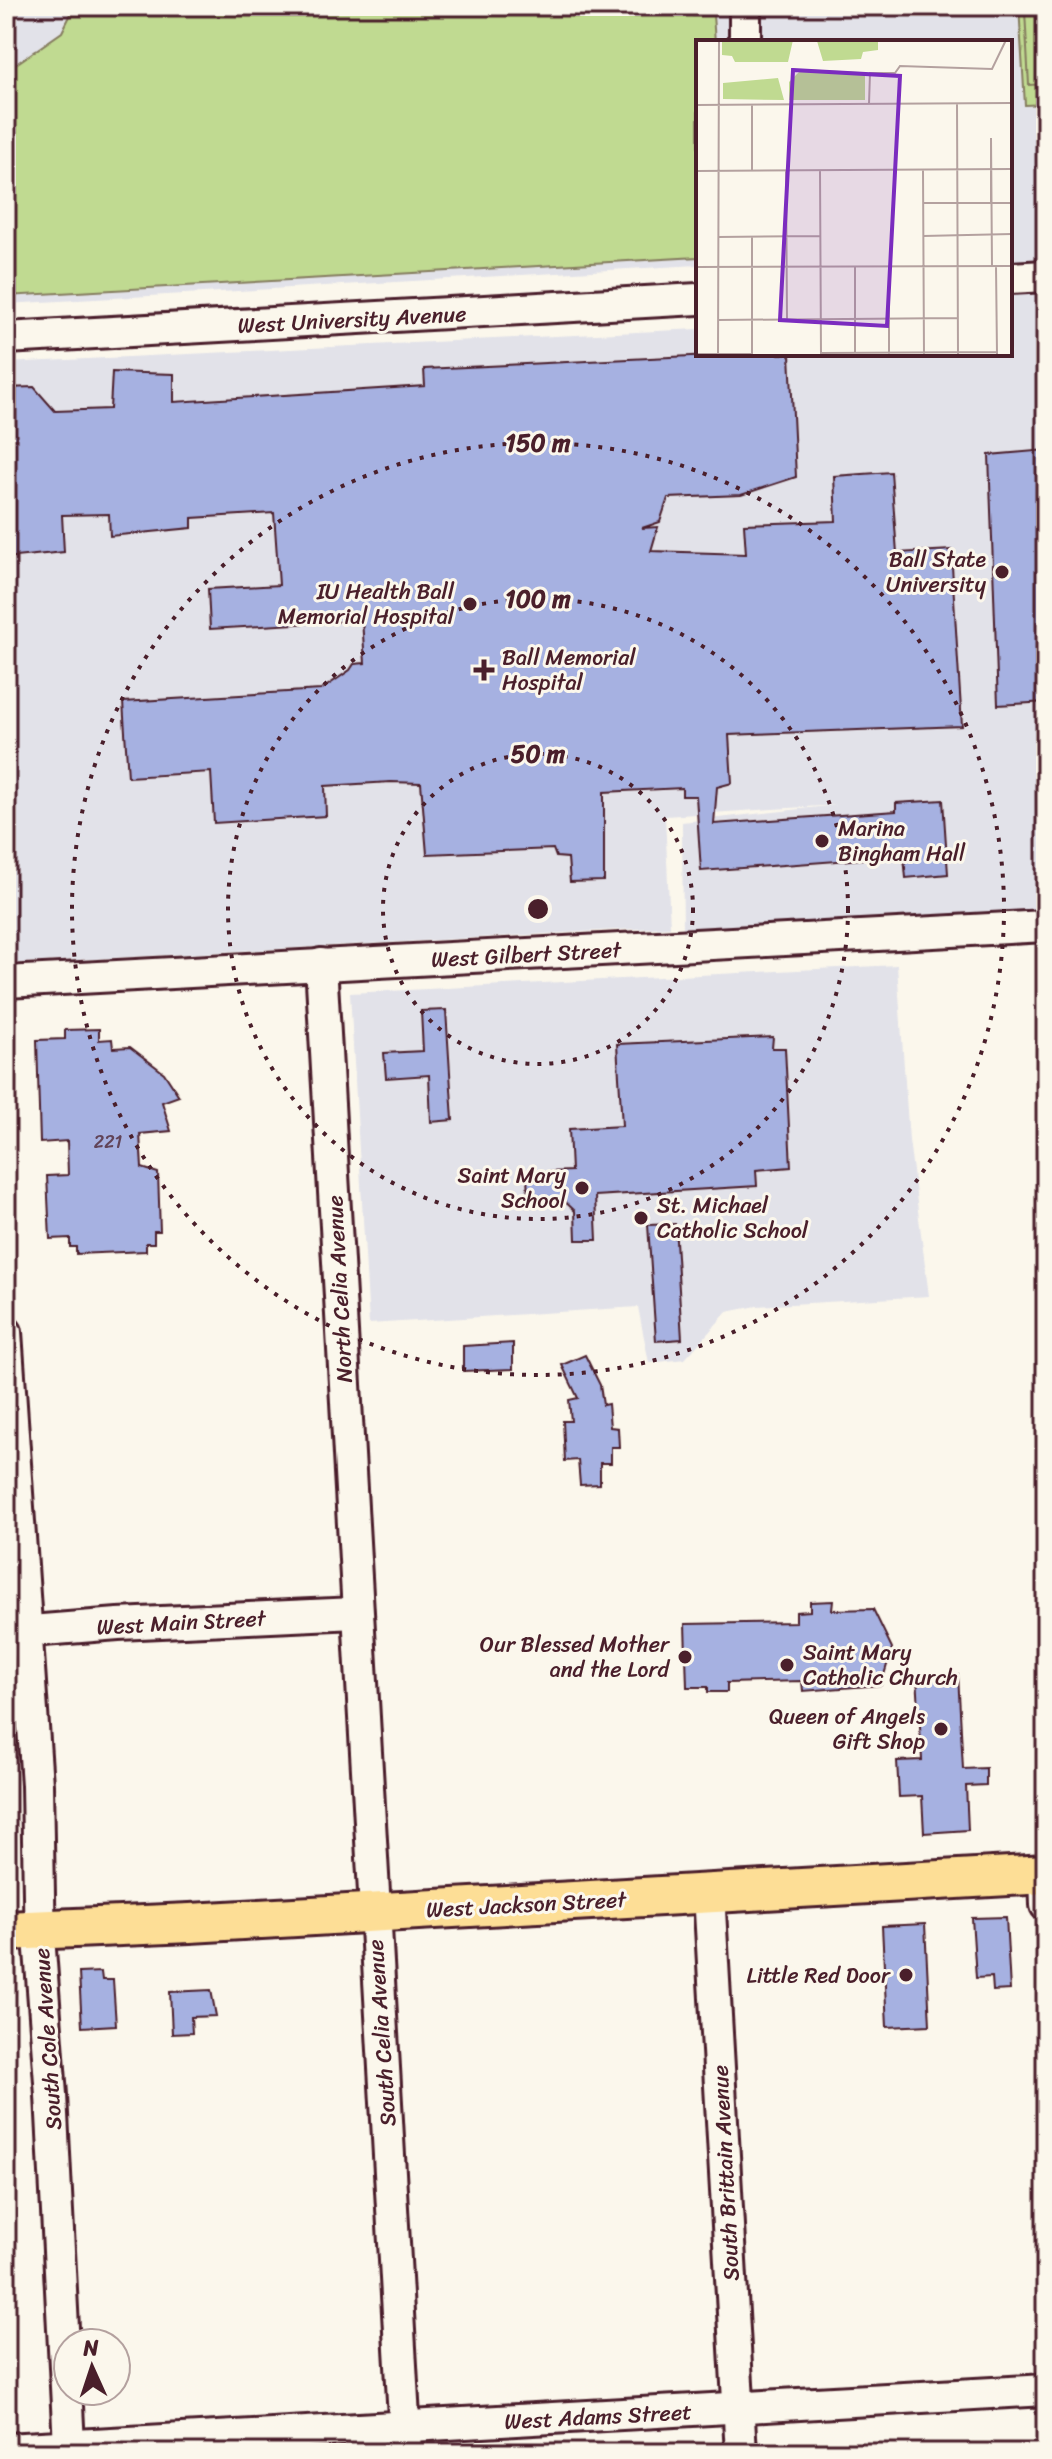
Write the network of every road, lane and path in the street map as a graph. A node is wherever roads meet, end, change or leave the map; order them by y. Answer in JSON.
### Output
{"nodes":[{"id":1,"x":745,"y":6,"type":"edge"},
{"id":2,"x":745,"y":40,"type":"edge"},
{"id":3,"x":1046,"y":276,"type":"edge"},
{"id":4,"x":1012,"y":278,"type":"edge"},
{"id":5,"x":696,"y":299,"type":"edge"},
{"id":6,"x":6,"y":338,"type":"edge"},
{"id":7,"x":1046,"y":926,"type":"edge"},
{"id":8,"x":321,"y":964,"type":"junction"},
{"id":9,"x":6,"y":982,"type":"edge"},
{"id":10,"x":6,"y":1332,"type":"edge"},
{"id":11,"x":356,"y":1613,"type":"junction"},
{"id":12,"x":17,"y":1633,"type":"edge"},
{"id":13,"x":1046,"y":1884,"type":"edge"},
{"id":14,"x":709,"y":1893,"type":"junction"},
{"id":15,"x":374,"y":1912,"type":"junction"},
{"id":16,"x":23,"y":1930,"type":"edge"},
{"id":17,"x":1046,"y":2390,"type":"edge"},
{"id":18,"x":739,"y":2408,"type":"junction"},
{"id":19,"x":405,"y":2440,"type":"edge"},
{"id":20,"x":69,"y":2445,"type":"junction"},
{"id":21,"x":6,"y":2449,"type":"edge"},
{"id":22,"x":741,"y":2453,"type":"edge"}],
"edges":[{"from":1,"to":2,"type":"street"},
{"from":3,"to":4,"type":"street"},
{"from":5,"to":6,"type":"street","name":"West University Avenue"},
{"from":7,"to":8,"type":"street","name":"West Gilbert Street"},
{"from":8,"to":9,"type":"street","name":"West Gilbert Street"},
{"from":8,"to":11,"type":"street","name":"North Celia Avenue"},
{"from":10,"to":12,"type":"street","name":"South Cole Avenue"},
{"from":11,"to":12,"type":"street","name":"West Main Street"},
{"from":11,"to":15,"type":"street","name":"South Celia Avenue"},
{"from":12,"to":16,"type":"street","name":"South Cole Avenue"},
{"from":13,"to":14,"type":"main road","name":"West Jackson Street"},
{"from":14,"to":15,"type":"main road","name":"West Jackson Street"},
{"from":14,"to":18,"type":"street","name":"South Brittain Avenue"},
{"from":15,"to":16,"type":"main road","name":"West Jackson Street"},
{"from":15,"to":19,"type":"street","name":"South Celia Avenue"},
{"from":16,"to":20,"type":"street","name":"South Cole Avenue"},
{"from":17,"to":18,"type":"street","name":"West Adams Street"},
{"from":18,"to":19,"type":"street","name":"West Adams Street"},
{"from":18,"to":22,"type":"street","name":"South Brittain Avenue"},
{"from":19,"to":20,"type":"street","name":"West Adams Street"},
{"from":20,"to":21,"type":"street","name":"West Adams Street"}]}
